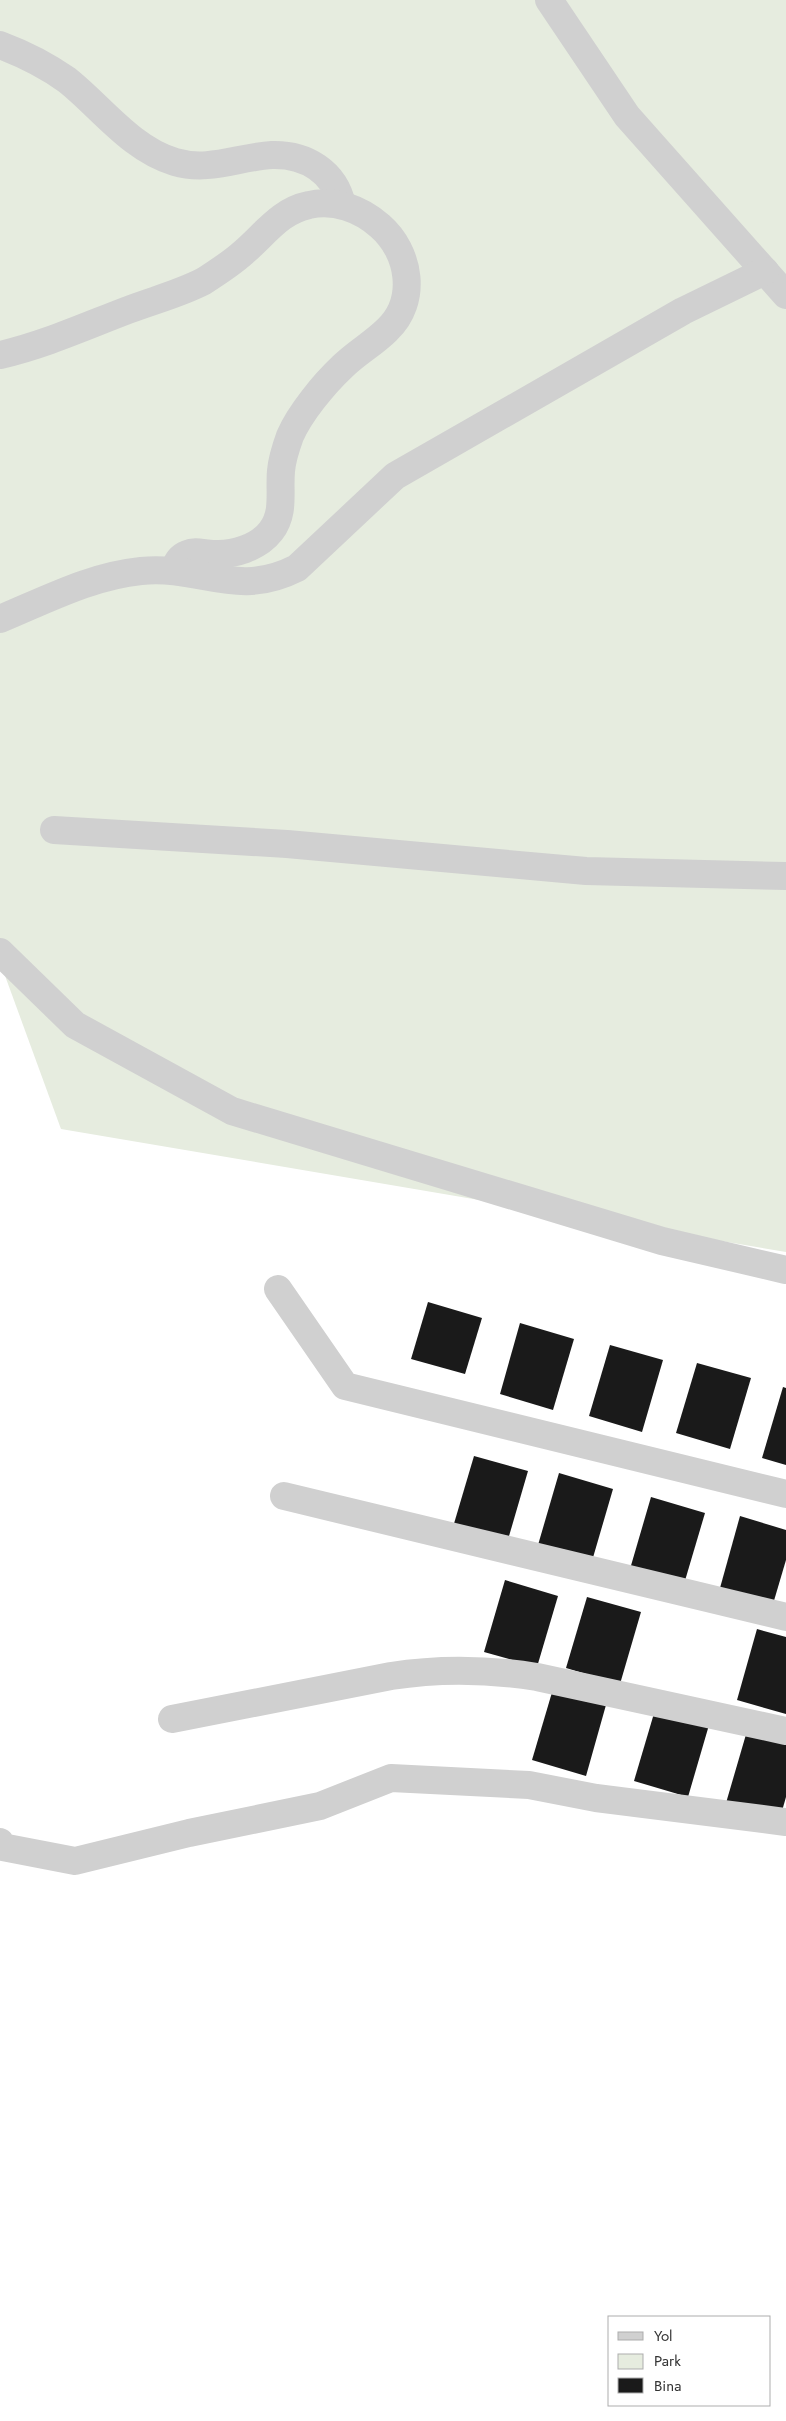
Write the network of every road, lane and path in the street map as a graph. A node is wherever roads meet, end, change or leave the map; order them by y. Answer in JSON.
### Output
{"nodes":[{"id":1,"x":549,"y":0,"type":"edge"},
{"id":2,"x":0,"y":45,"type":"edge"},
{"id":3,"x":342,"y":205,"type":"junction"},
{"id":4,"x":765,"y":271,"type":"junction"},
{"id":5,"x":786,"y":295,"type":"edge"},
{"id":6,"x":0,"y":355,"type":"edge"},
{"id":7,"x":174,"y":571,"type":"junction"},
{"id":8,"x":0,"y":619,"type":"edge"},
{"id":9,"x":54,"y":830,"type":"dead end"},
{"id":10,"x":786,"y":876,"type":"edge"},
{"id":11,"x":0,"y":952,"type":"edge"},
{"id":12,"x":786,"y":1270,"type":"edge"},
{"id":13,"x":278,"y":1289,"type":"dead end"},
{"id":14,"x":786,"y":1494,"type":"edge"},
{"id":15,"x":284,"y":1496,"type":"dead end"},
{"id":16,"x":786,"y":1617,"type":"edge"},
{"id":17,"x":172,"y":1719,"type":"dead end"},
{"id":18,"x":786,"y":1731,"type":"edge"},
{"id":19,"x":786,"y":1822,"type":"edge"},
{"id":20,"x":0,"y":1842,"type":"edge"}],
"edges":[{"from":1,"to":4,"type":"street"},
{"from":2,"to":3,"type":"street"},
{"from":3,"to":6,"type":"street"},
{"from":3,"to":7,"type":"street"},
{"from":4,"to":5,"type":"street"},
{"from":4,"to":7,"type":"street"},
{"from":7,"to":8,"type":"street"},
{"from":9,"to":10,"type":"street"},
{"from":11,"to":12,"type":"street"},
{"from":13,"to":14,"type":"street"},
{"from":15,"to":16,"type":"street"},
{"from":17,"to":18,"type":"street"},
{"from":19,"to":20,"type":"street"}]}
